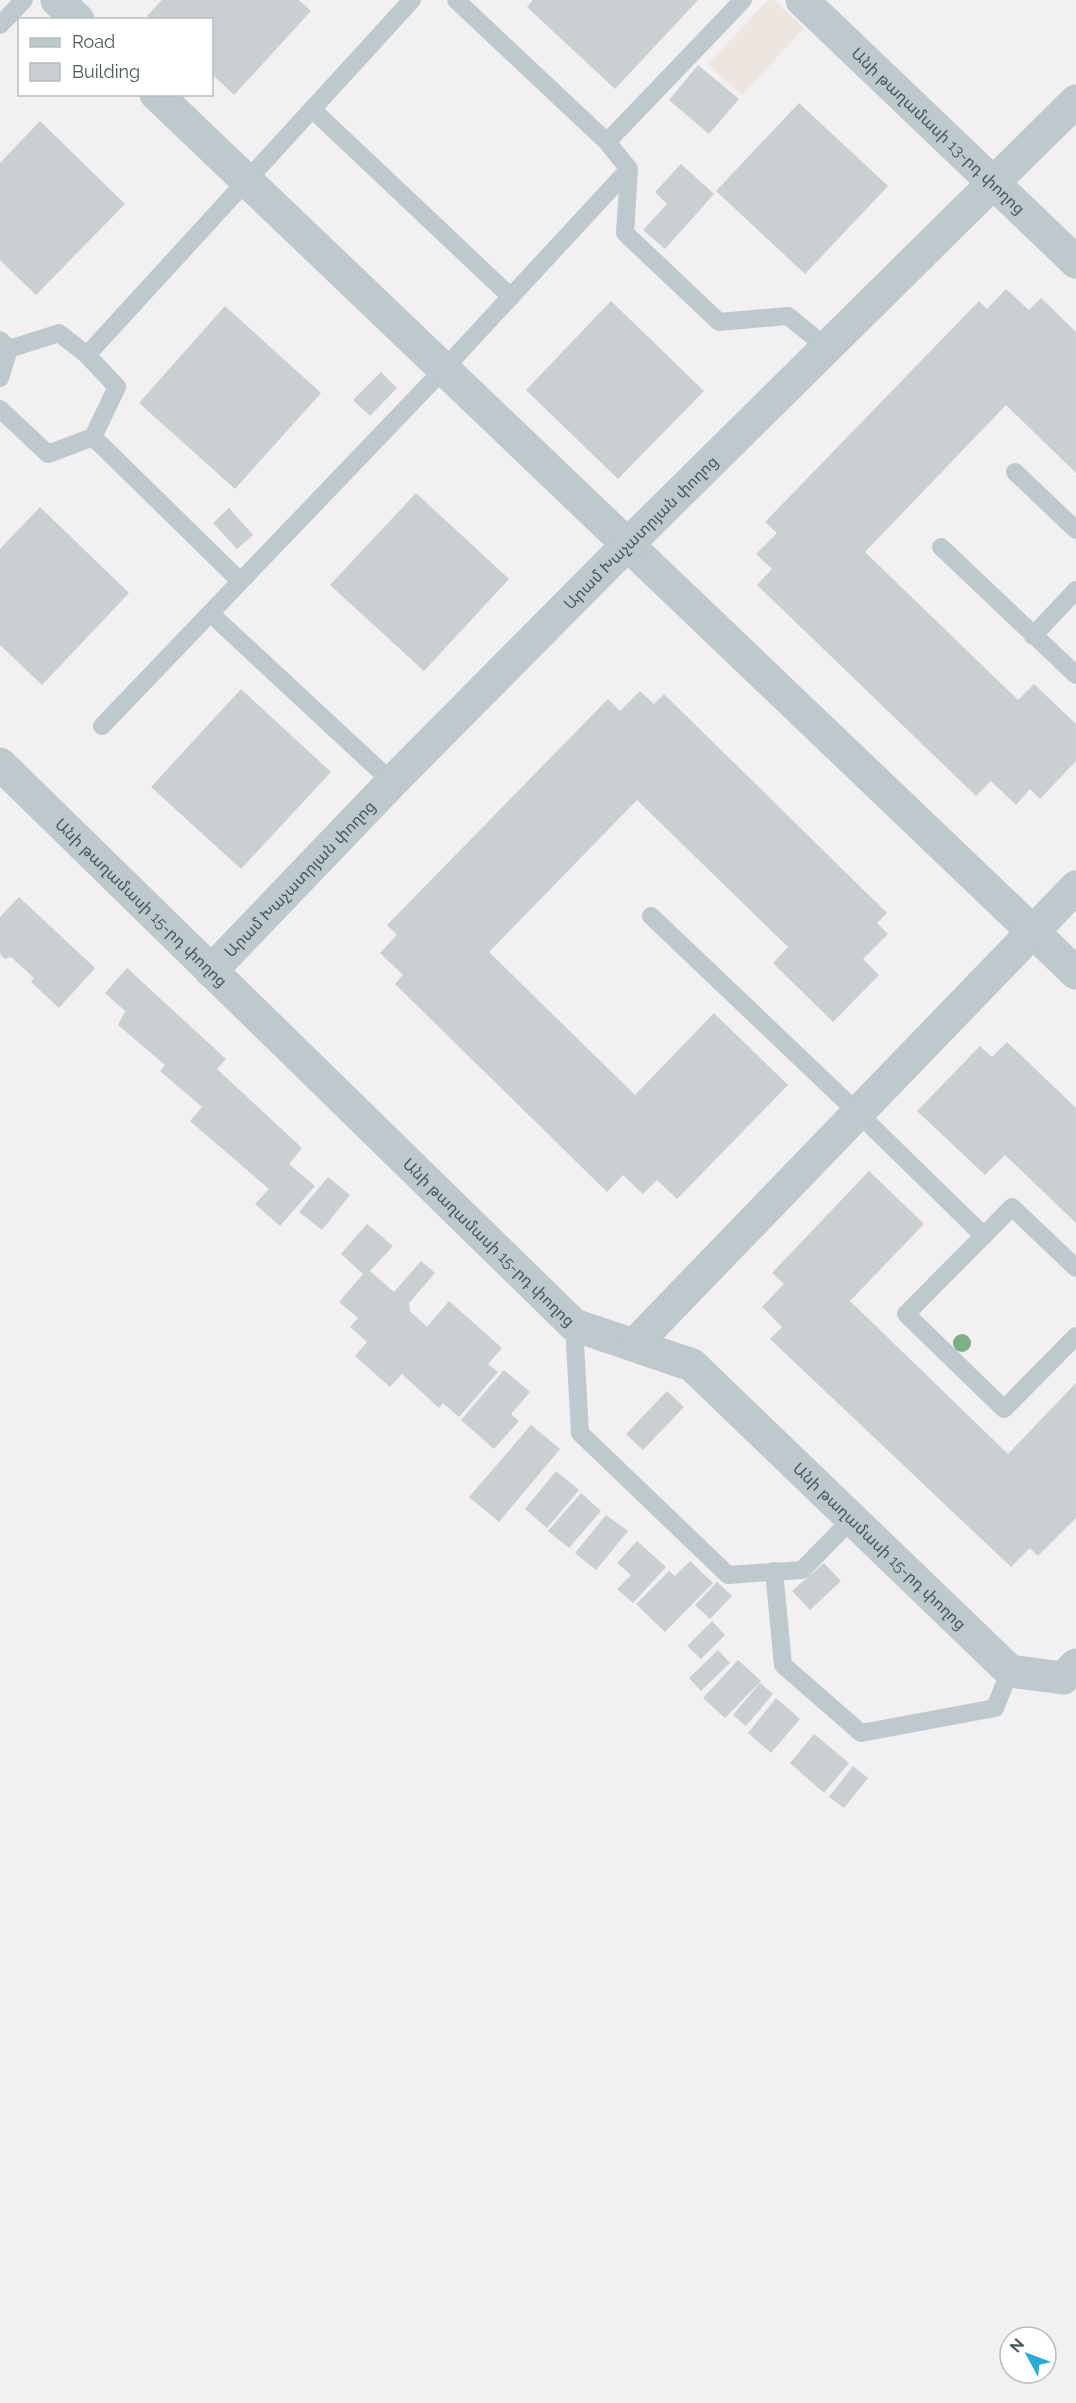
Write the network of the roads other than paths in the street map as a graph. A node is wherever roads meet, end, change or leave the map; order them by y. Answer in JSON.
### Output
{"nodes":[{"id":1,"x":24,"y":0,"type":"edge"},
{"id":2,"x":57,"y":0,"type":"edge"},
{"id":3,"x":412,"y":0,"type":"edge"},
{"id":4,"x":456,"y":0,"type":"edge"},
{"id":5,"x":743,"y":0,"type":"edge"},
{"id":6,"x":802,"y":0,"type":"edge"},
{"id":7,"x":76,"y":18,"type":"edge"},
{"id":8,"x":0,"y":26,"type":"edge"},
{"id":9,"x":158,"y":96,"type":"edge"},
{"id":10,"x":1076,"y":101,"type":"edge"},
{"id":11,"x":312,"y":109,"type":"junction"},
{"id":12,"x":607,"y":141,"type":"junction"},
{"id":13,"x":629,"y":169,"type":"junction"},
{"id":14,"x":246,"y":180,"type":"junction"},
{"id":15,"x":994,"y":183,"type":"junction"},
{"id":16,"x":1076,"y":262,"type":"edge"},
{"id":17,"x":511,"y":297,"type":"junction"},
{"id":18,"x":5,"y":345,"type":"edge"},
{"id":19,"x":826,"y":347,"type":"junction"},
{"id":20,"x":87,"y":355,"type":"junction"},
{"id":21,"x":443,"y":370,"type":"junction"},
{"id":22,"x":0,"y":378,"type":"edge"},
{"id":23,"x":0,"y":409,"type":"edge"},
{"id":24,"x":93,"y":437,"type":"junction"},
{"id":25,"x":1015,"y":472,"type":"dead end"},
{"id":26,"x":1076,"y":530,"type":"edge"},
{"id":27,"x":627,"y":545,"type":"junction"},
{"id":28,"x":941,"y":547,"type":"dead end"},
{"id":29,"x":240,"y":581,"type":"junction"},
{"id":30,"x":1076,"y":590,"type":"edge"},
{"id":31,"x":210,"y":613,"type":"junction"},
{"id":32,"x":1034,"y":636,"type":"junction"},
{"id":33,"x":1076,"y":675,"type":"edge"},
{"id":34,"x":102,"y":726,"type":"dead end"},
{"id":35,"x":0,"y":764,"type":"edge"},
{"id":36,"x":392,"y":782,"type":"junction"},
{"id":37,"x":1076,"y":886,"type":"edge"},
{"id":38,"x":651,"y":916,"type":"dead end"},
{"id":39,"x":1033,"y":931,"type":"junction"},
{"id":40,"x":211,"y":971,"type":"junction"},
{"id":41,"x":1076,"y":973,"type":"edge"},
{"id":42,"x":858,"y":1113,"type":"junction"},
{"id":43,"x":984,"y":1236,"type":"junction"},
{"id":44,"x":1076,"y":1268,"type":"edge"},
{"id":45,"x":574,"y":1326,"type":"junction"},
{"id":46,"x":1076,"y":1336,"type":"edge"},
{"id":47,"x":634,"y":1345,"type":"junction"},
{"id":48,"x":852,"y":1519,"type":"junction"},
{"id":49,"x":774,"y":1571,"type":"junction"},
{"id":50,"x":1076,"y":1665,"type":"edge"},
{"id":51,"x":1010,"y":1671,"type":"junction"}],
"edges":[{"from":1,"to":8,"type":"lane"},
{"from":2,"to":7,"type":"street"},
{"from":3,"to":11,"type":"lane"},
{"from":4,"to":12,"type":"lane"},
{"from":5,"to":12,"type":"lane"},
{"from":6,"to":15,"type":"street","name":"Անի թաղամասի 13-րդ փողոց"},
{"from":9,"to":14,"type":"street"},
{"from":10,"to":15,"type":"street","name":"Արամ Խաչատրյան փողոց"},
{"from":11,"to":14,"type":"lane"},
{"from":11,"to":17,"type":"lane"},
{"from":12,"to":13,"type":"lane"},
{"from":13,"to":17,"type":"lane"},
{"from":13,"to":19,"type":"lane"},
{"from":14,"to":20,"type":"lane"},
{"from":14,"to":21,"type":"street"},
{"from":15,"to":16,"type":"street","name":"Անի թաղամասի 13-րդ փողոց"},
{"from":15,"to":19,"type":"street","name":"Արամ Խաչատրյան փողոց"},
{"from":17,"to":21,"type":"lane"},
{"from":18,"to":20,"type":"lane"},
{"from":18,"to":22,"type":"lane"},
{"from":19,"to":27,"type":"street","name":"Արամ Խաչատրյան փողոց"},
{"from":20,"to":24,"type":"lane"},
{"from":21,"to":27,"type":"street"},
{"from":21,"to":29,"type":"lane"},
{"from":23,"to":24,"type":"lane"},
{"from":24,"to":29,"type":"lane"},
{"from":25,"to":26,"type":"lane"},
{"from":27,"to":36,"type":"street","name":"Արամ Խաչատրյան փողոց"},
{"from":27,"to":39,"type":"street"},
{"from":28,"to":32,"type":"lane"},
{"from":29,"to":31,"type":"lane"},
{"from":30,"to":32,"type":"lane"},
{"from":31,"to":34,"type":"lane"},
{"from":31,"to":36,"type":"lane"},
{"from":32,"to":33,"type":"lane"},
{"from":35,"to":40,"type":"street","name":"Անի թաղամասի 15-րդ փողոց"},
{"from":36,"to":40,"type":"street","name":"Արամ Խաչատրյան փողոց"},
{"from":37,"to":39,"type":"street"},
{"from":38,"to":42,"type":"lane"},
{"from":39,"to":41,"type":"street"},
{"from":39,"to":42,"type":"street"},
{"from":40,"to":45,"type":"street","name":"Անի թաղամասի 15-րդ փողոց"},
{"from":42,"to":43,"type":"lane"},
{"from":42,"to":47,"type":"street"},
{"from":43,"to":44,"type":"lane"},
{"from":43,"to":46,"type":"lane"},
{"from":45,"to":47,"type":"street","name":"Անի թաղամասի 15-րդ փողոց"},
{"from":45,"to":49,"type":"lane"},
{"from":47,"to":48,"type":"street","name":"Անի թաղամասի 15-րդ փողոց"},
{"from":48,"to":49,"type":"lane"},
{"from":48,"to":51,"type":"street","name":"Անի թաղամասի 15-րդ փողոց"},
{"from":49,"to":51,"type":"lane"},
{"from":50,"to":51,"type":"street"}]}
